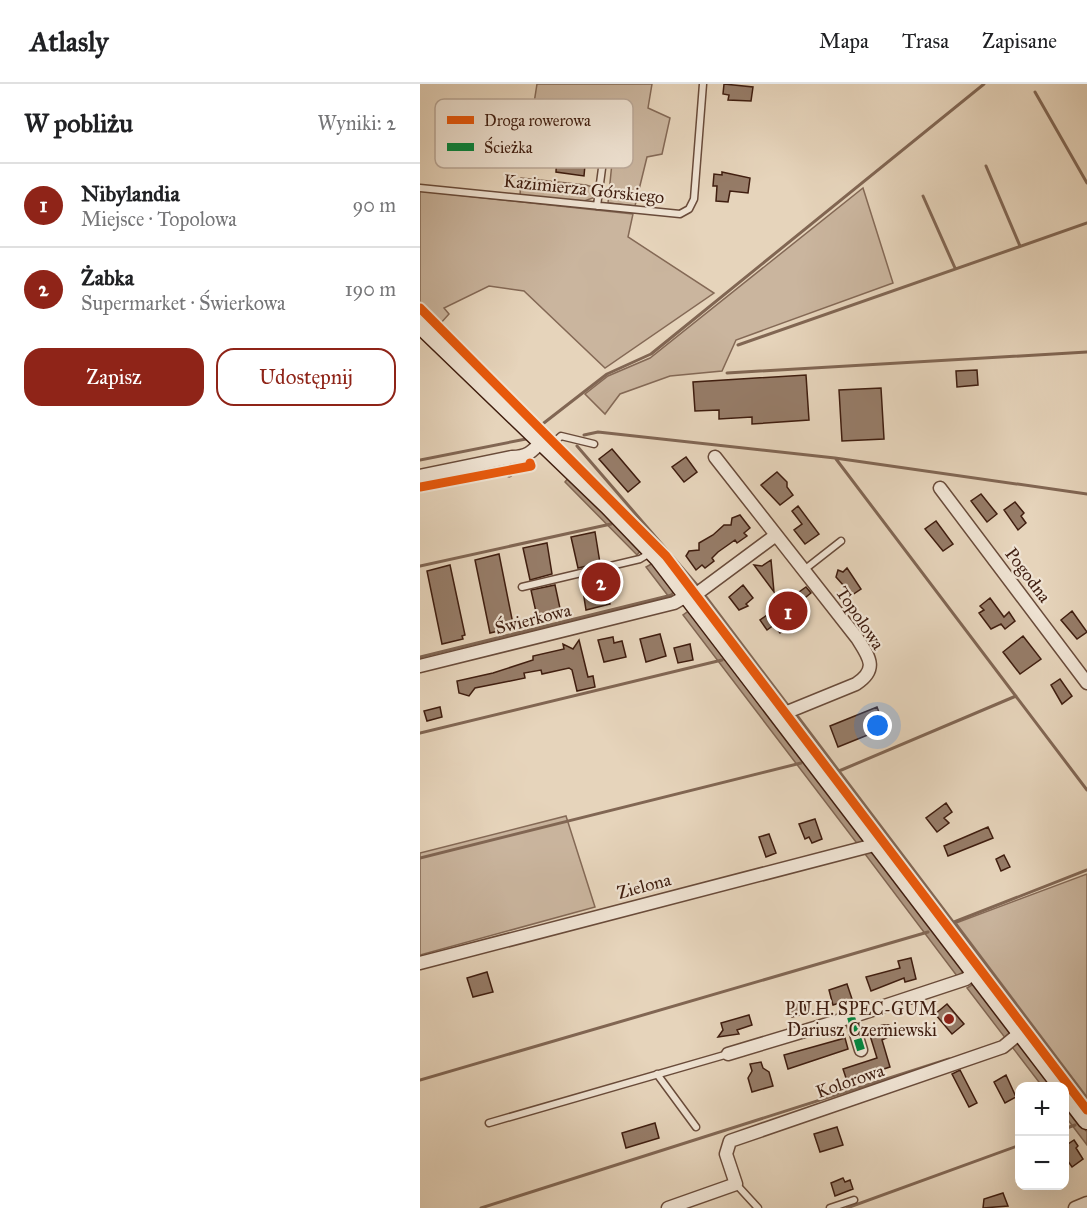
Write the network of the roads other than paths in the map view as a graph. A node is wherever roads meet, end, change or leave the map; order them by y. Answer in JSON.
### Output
{"nodes":[{"id":1,"x":703,"y":84,"type":"edge"},
{"id":2,"x":602,"y":168,"type":"edge"},
{"id":3,"x":420,"y":188,"type":"edge"},
{"id":4,"x":597,"y":206,"type":"junction"},
{"id":5,"x":420,"y":324,"type":"edge"},
{"id":6,"x":594,"y":444,"type":"dead end"},
{"id":7,"x":545,"y":445,"type":"junction"},
{"id":8,"x":715,"y":457,"type":"dead end"},
{"id":9,"x":509,"y":458,"type":"junction"},
{"id":10,"x":509,"y":473,"type":"dead end"},
{"id":11,"x":420,"y":476,"type":"edge"},
{"id":12,"x":940,"y":488,"type":"dead end"},
{"id":13,"x":776,"y":535,"type":"junction"},
{"id":14,"x":841,"y":541,"type":"dead end"},
{"id":15,"x":652,"y":550,"type":"junction"},
{"id":16,"x":804,"y":570,"type":"junction"},
{"id":17,"x":522,"y":587,"type":"dead end"},
{"id":18,"x":690,"y":597,"type":"junction"},
{"id":19,"x":420,"y":666,"type":"edge"},
{"id":20,"x":1087,"y":683,"type":"edge"},
{"id":21,"x":780,"y":716,"type":"junction"},
{"id":22,"x":878,"y":844,"type":"junction"},
{"id":23,"x":420,"y":963,"type":"edge"},
{"id":24,"x":974,"y":971,"type":"junction"},
{"id":25,"x":851,"y":1017,"type":"junction"},
{"id":26,"x":1015,"y":1038,"type":"junction"},
{"id":27,"x":861,"y":1050,"type":"dead end"},
{"id":28,"x":728,"y":1054,"type":"joint"},
{"id":29,"x":657,"y":1074,"type":"junction"},
{"id":30,"x":1057,"y":1082,"type":"edge"},
{"id":31,"x":1069,"y":1096,"type":"edge"},
{"id":32,"x":1087,"y":1120,"type":"edge"},
{"id":33,"x":489,"y":1123,"type":"dead end"},
{"id":34,"x":696,"y":1127,"type":"dead end"},
{"id":35,"x":735,"y":1184,"type":"junction"},
{"id":36,"x":854,"y":1200,"type":"dead end"},
{"id":37,"x":1087,"y":1203,"type":"edge"},
{"id":38,"x":668,"y":1208,"type":"edge"},
{"id":39,"x":758,"y":1208,"type":"edge"},
{"id":40,"x":830,"y":1208,"type":"edge"},
{"id":41,"x":1075,"y":1208,"type":"edge"}],
"edges":[{"from":1,"to":4,"type":"lane","name":"Kazimierza Górskiego"},
{"from":2,"to":4,"type":"lane"},
{"from":3,"to":4,"type":"lane","name":"Kazimierza Górskiego"},
{"from":5,"to":7,"type":"main road"},
{"from":6,"to":7,"type":"lane"},
{"from":7,"to":9,"type":"street"},
{"from":7,"to":15,"type":"main road"},
{"from":8,"to":13,"type":"street","name":"Topolowa"},
{"from":9,"to":10,"type":"lane"},
{"from":9,"to":11,"type":"street"},
{"from":12,"to":20,"type":"street","name":"Pogodna"},
{"from":13,"to":16,"type":"street","name":"Topolowa"},
{"from":13,"to":18,"type":"street"},
{"from":14,"to":16,"type":"lane"},
{"from":15,"to":17,"type":"lane"},
{"from":15,"to":18,"type":"main road"},
{"from":16,"to":21,"type":"street","name":"Topolowa"},
{"from":18,"to":19,"type":"street","name":"Świerkowa"},
{"from":18,"to":21,"type":"main road"},
{"from":21,"to":22,"type":"main road"},
{"from":22,"to":23,"type":"street","name":"Zielona"},
{"from":22,"to":24,"type":"main road"},
{"from":24,"to":25,"type":"street"},
{"from":24,"to":26,"type":"main road"},
{"from":25,"to":27,"type":"street"},
{"from":25,"to":28,"type":"street"},
{"from":26,"to":30,"type":"main road"},
{"from":26,"to":35,"type":"street","name":"Kolorowa"},
{"from":28,"to":29,"type":"lane"},
{"from":29,"to":33,"type":"lane"},
{"from":29,"to":34,"type":"lane"},
{"from":31,"to":32,"type":"main road"},
{"from":35,"to":38,"type":"street"},
{"from":35,"to":39,"type":"lane","name":"Kolorowa"},
{"from":36,"to":40,"type":"lane"},
{"from":37,"to":41,"type":"street"}]}
